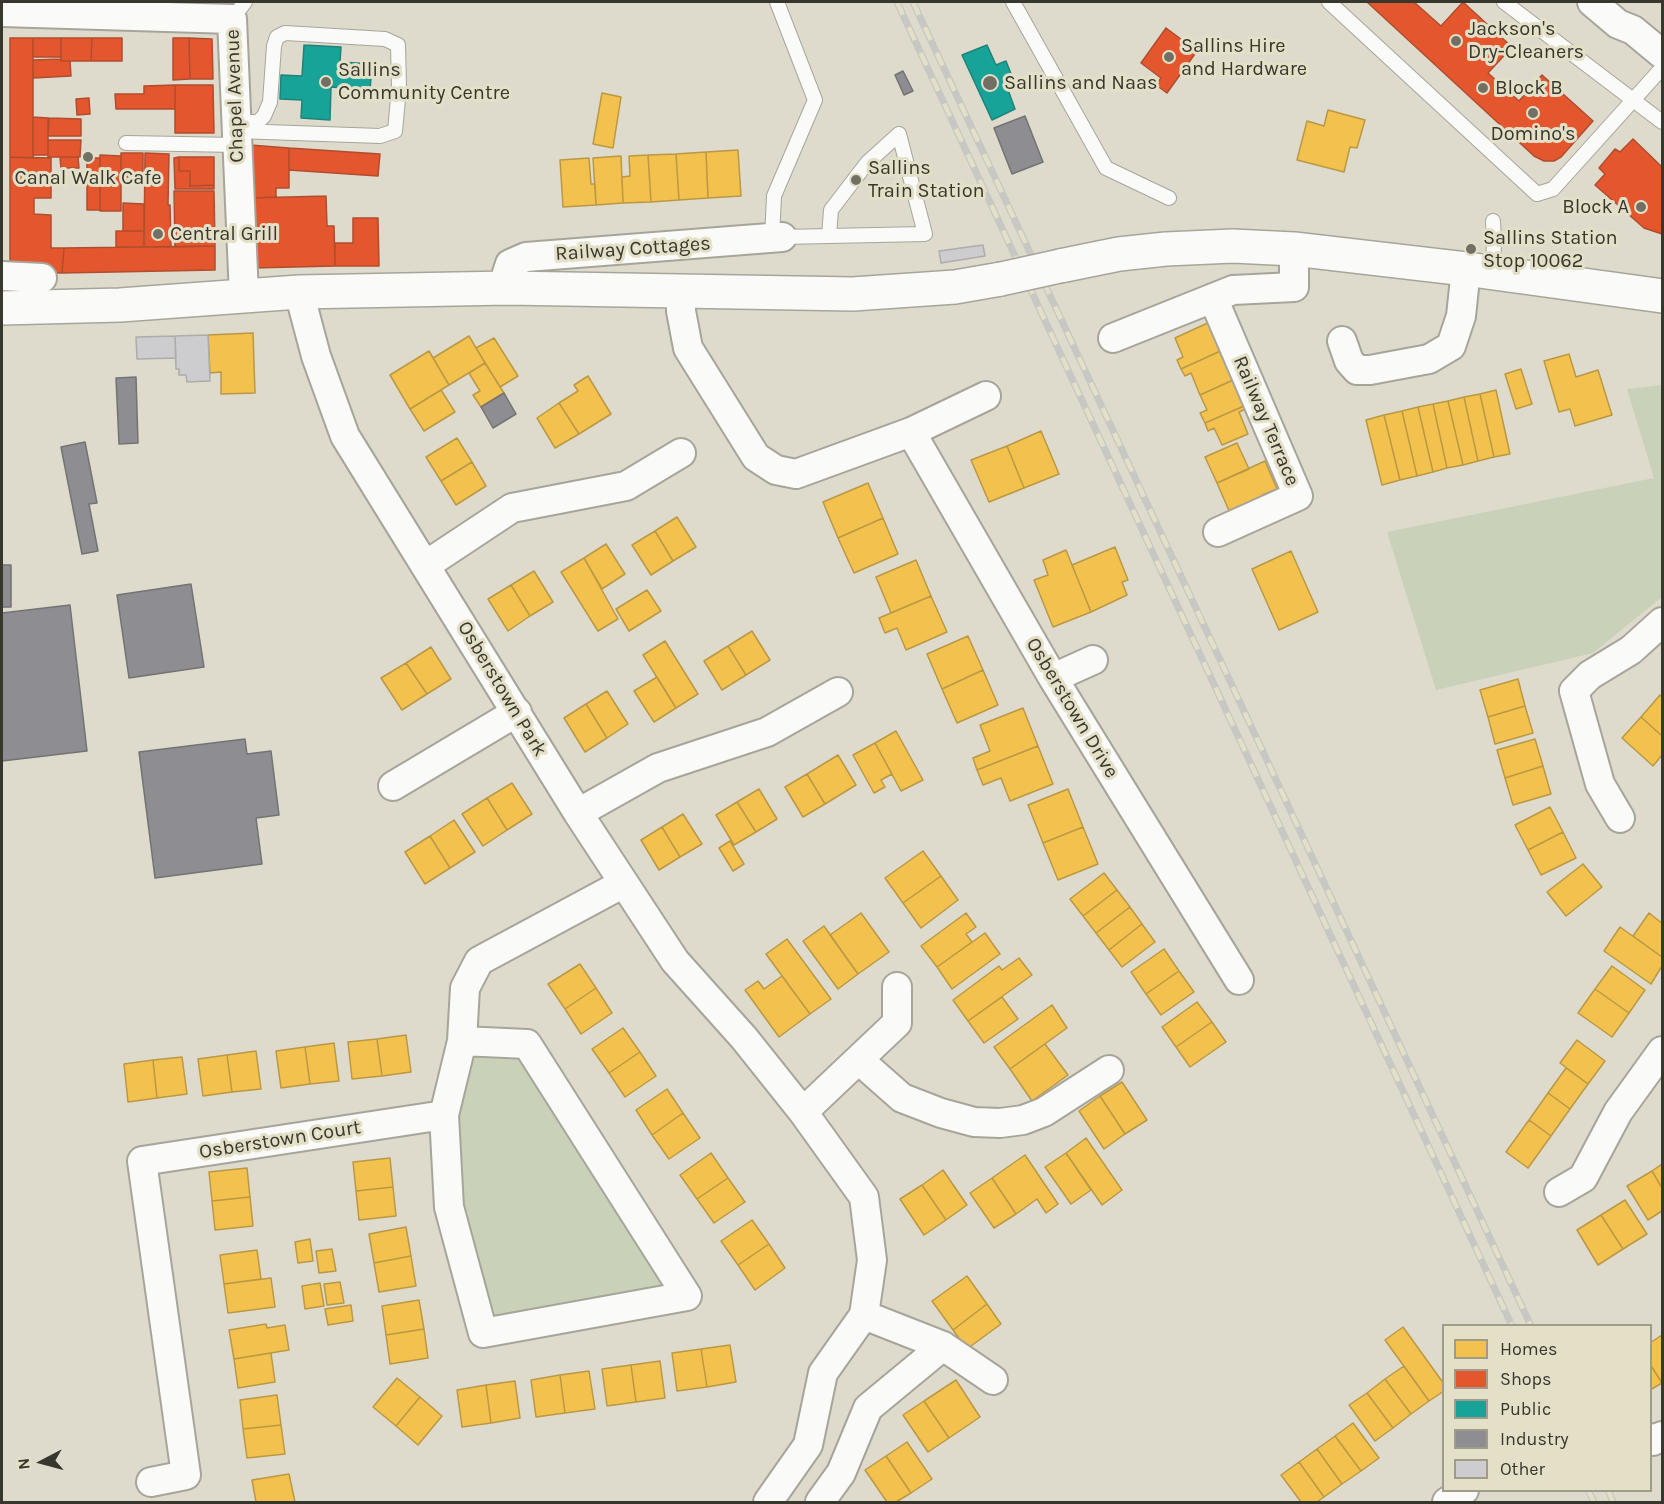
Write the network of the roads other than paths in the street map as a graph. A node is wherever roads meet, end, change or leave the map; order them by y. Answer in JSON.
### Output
{"nodes":[{"id":1,"x":777,"y":2,"type":"edge"},
{"id":2,"x":1013,"y":2,"type":"edge"},
{"id":3,"x":1329,"y":2,"type":"edge"},
{"id":4,"x":1504,"y":2,"type":"edge"},
{"id":5,"x":1592,"y":2,"type":"edge"},
{"id":6,"x":238,"y":10,"type":"edge"},
{"id":7,"x":2,"y":12,"type":"edge"},
{"id":8,"x":1662,"y":54,"type":"edge"},
{"id":9,"x":1662,"y":68,"type":"edge"},
{"id":10,"x":1635,"y":99,"type":"junction"},
{"id":11,"x":1662,"y":122,"type":"edge"},
{"id":12,"x":237,"y":133,"type":"junction"},
{"id":13,"x":126,"y":143,"type":"dead end"},
{"id":14,"x":1169,"y":198,"type":"dead end"},
{"id":15,"x":1493,"y":221,"type":"dead end"},
{"id":16,"x":829,"y":236,"type":"junction"},
{"id":17,"x":777,"y":237,"type":"junction"},
{"id":18,"x":1294,"y":249,"type":"junction"},
{"id":19,"x":1479,"y":271,"type":"junction"},
{"id":20,"x":2,"y":276,"type":"edge"},
{"id":21,"x":42,"y":278,"type":"dead end"},
{"id":22,"x":508,"y":288,"type":"junction"},
{"id":23,"x":681,"y":291,"type":"junction"},
{"id":24,"x":299,"y":292,"type":"junction"},
{"id":25,"x":244,"y":296,"type":"junction"},
{"id":26,"x":1662,"y":296,"type":"edge"},
{"id":27,"x":1213,"y":298,"type":"junction"},
{"id":28,"x":2,"y":308,"type":"edge"},
{"id":29,"x":1113,"y":339,"type":"dead end"},
{"id":30,"x":1342,"y":341,"type":"dead end"},
{"id":31,"x":986,"y":396,"type":"dead end"},
{"id":32,"x":911,"y":432,"type":"junction"},
{"id":33,"x":681,"y":453,"type":"dead end"},
{"id":34,"x":1218,"y":532,"type":"dead end"},
{"id":35,"x":426,"y":565,"type":"junction"},
{"id":36,"x":1662,"y":622,"type":"edge"},
{"id":37,"x":1093,"y":660,"type":"dead end"},
{"id":38,"x":1053,"y":678,"type":"junction"},
{"id":39,"x":838,"y":692,"type":"dead end"},
{"id":40,"x":517,"y":712,"type":"junction"},
{"id":41,"x":393,"y":786,"type":"dead end"},
{"id":42,"x":578,"y":813,"type":"junction"},
{"id":43,"x":1620,"y":818,"type":"dead end"},
{"id":44,"x":624,"y":883,"type":"junction"},
{"id":45,"x":1239,"y":981,"type":"dead end"},
{"id":46,"x":897,"y":987,"type":"dead end"},
{"id":47,"x":462,"y":1041,"type":"junction"},
{"id":48,"x":1662,"y":1051,"type":"edge"},
{"id":49,"x":859,"y":1060,"type":"junction"},
{"id":50,"x":1109,"y":1070,"type":"dead end"},
{"id":51,"x":803,"y":1112,"type":"junction"},
{"id":52,"x":444,"y":1115,"type":"junction"},
{"id":53,"x":1559,"y":1192,"type":"dead end"},
{"id":54,"x":864,"y":1315,"type":"junction"},
{"id":55,"x":943,"y":1346,"type":"junction"},
{"id":56,"x":993,"y":1380,"type":"dead end"},
{"id":57,"x":151,"y":1482,"type":"dead end"},
{"id":58,"x":1463,"y":1492,"type":"edge"},
{"id":59,"x":768,"y":1503,"type":"edge"},
{"id":60,"x":820,"y":1503,"type":"edge"},
{"id":61,"x":1447,"y":1503,"type":"edge"}],
"edges":[{"from":1,"to":17,"type":"lane"},
{"from":2,"to":14,"type":"lane"},
{"from":3,"to":10,"type":"lane"},
{"from":4,"to":10,"type":"lane"},
{"from":5,"to":8,"type":"street"},
{"from":6,"to":7,"type":"street","name":"Chapel Avenue"},
{"from":6,"to":12,"type":"street","name":"Chapel Avenue"},
{"from":9,"to":10,"type":"lane"},
{"from":10,"to":11,"type":"lane"},
{"from":12,"to":12,"type":"lane"},
{"from":12,"to":13,"type":"lane"},
{"from":12,"to":25,"type":"street","name":"Chapel Avenue"},
{"from":15,"to":19,"type":"lane"},
{"from":16,"to":16,"type":"lane"},
{"from":16,"to":17,"type":"lane"},
{"from":17,"to":22,"type":"street","name":"Railway Cottages"},
{"from":18,"to":19,"type":"street"},
{"from":18,"to":23,"type":"street","bridge":true},
{"from":18,"to":27,"type":"street"},
{"from":19,"to":26,"type":"street"},
{"from":19,"to":30,"type":"street"},
{"from":20,"to":21,"type":"street"},
{"from":22,"to":23,"type":"street"},
{"from":22,"to":24,"type":"street"},
{"from":23,"to":32,"type":"street"},
{"from":24,"to":25,"type":"street"},
{"from":24,"to":35,"type":"street","name":"Osberstown Park"},
{"from":25,"to":28,"type":"street"},
{"from":27,"to":29,"type":"street"},
{"from":27,"to":34,"type":"street","name":"Railway Terrace"},
{"from":31,"to":32,"type":"street"},
{"from":32,"to":38,"type":"street","name":"Osberstown Drive"},
{"from":33,"to":35,"type":"street"},
{"from":35,"to":40,"type":"street","name":"Osberstown Park"},
{"from":36,"to":43,"type":"street"},
{"from":37,"to":38,"type":"street"},
{"from":38,"to":45,"type":"street","name":"Osberstown Drive"},
{"from":39,"to":42,"type":"street"},
{"from":40,"to":41,"type":"street"},
{"from":40,"to":42,"type":"street","name":"Osberstown Park"},
{"from":42,"to":44,"type":"street","name":"Osberstown Park"},
{"from":44,"to":47,"type":"street"},
{"from":44,"to":51,"type":"street","name":"Osberstown Park"},
{"from":46,"to":49,"type":"street"},
{"from":47,"to":52,"type":"street"},
{"from":47,"to":52,"type":"street"},
{"from":48,"to":53,"type":"street"},
{"from":49,"to":50,"type":"street"},
{"from":49,"to":51,"type":"street"},
{"from":51,"to":54,"type":"street","name":"Osberstown Park"},
{"from":52,"to":57,"type":"street","name":"Osberstown Court"},
{"from":54,"to":55,"type":"street"},
{"from":54,"to":59,"type":"street"},
{"from":55,"to":56,"type":"street"},
{"from":55,"to":60,"type":"street"},
{"from":58,"to":61,"type":"street"}]}
